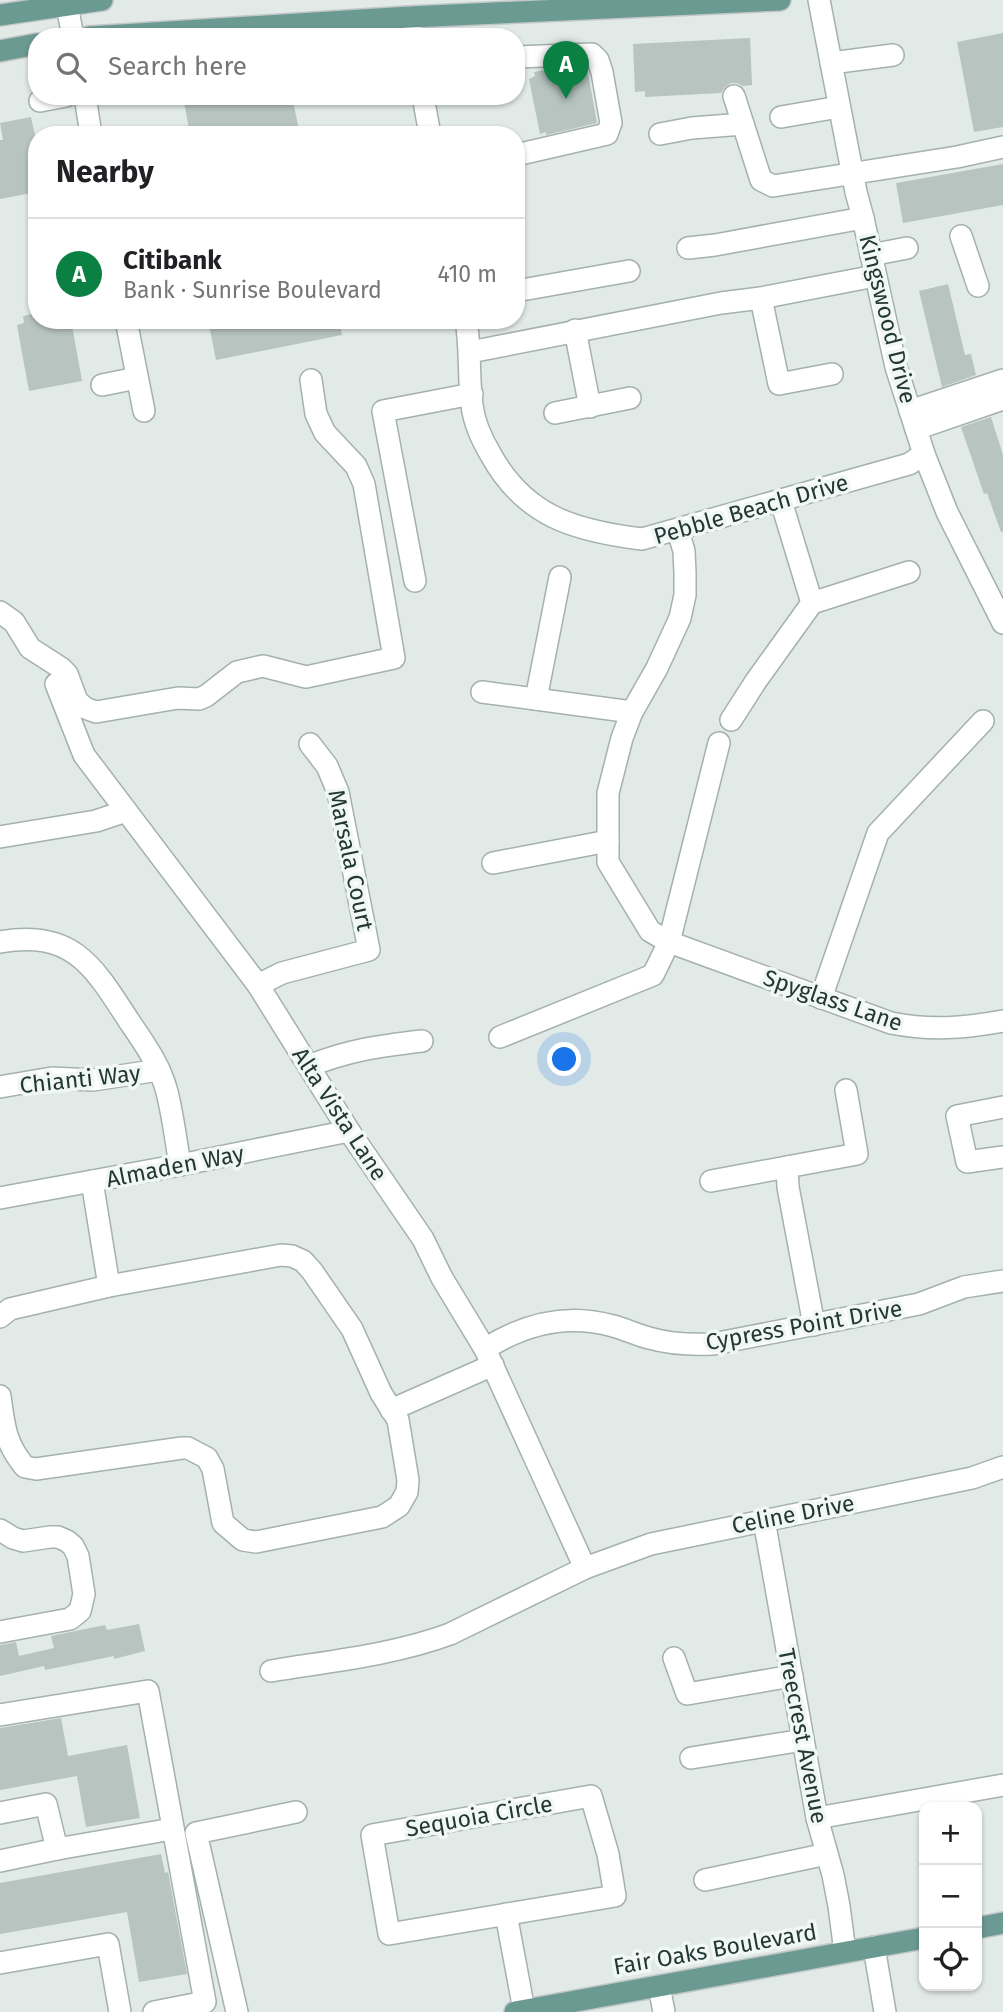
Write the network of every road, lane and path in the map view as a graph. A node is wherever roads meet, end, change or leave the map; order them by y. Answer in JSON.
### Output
{"nodes":[{"id":1,"x":102,"y":0,"type":"edge"},
{"id":2,"x":780,"y":0,"type":"edge"},
{"id":3,"x":819,"y":0,"type":"edge"},
{"id":4,"x":0,"y":15,"type":"edge"},
{"id":5,"x":69,"y":16,"type":"edge"},
{"id":6,"x":410,"y":27,"type":"edge"},
{"id":7,"x":378,"y":28,"type":"edge"},
{"id":8,"x":28,"y":46,"type":"edge"},
{"id":9,"x":0,"y":51,"type":"edge"},
{"id":10,"x":893,"y":55,"type":"dead end"},
{"id":11,"x":525,"y":57,"type":"edge"},
{"id":12,"x":831,"y":64,"type":"junction"},
{"id":13,"x":734,"y":96,"type":"dead end"},
{"id":14,"x":86,"y":105,"type":"edge"},
{"id":15,"x":425,"y":105,"type":"edge"},
{"id":16,"x":839,"y":107,"type":"junction"},
{"id":17,"x":781,"y":117,"type":"dead end"},
{"id":18,"x":743,"y":124,"type":"junction"},
{"id":19,"x":90,"y":126,"type":"edge"},
{"id":20,"x":428,"y":126,"type":"edge"},
{"id":21,"x":660,"y":134,"type":"dead end"},
{"id":22,"x":1003,"y":147,"type":"edge"},
{"id":23,"x":525,"y":153,"type":"edge"},
{"id":24,"x":852,"y":173,"type":"junction"},
{"id":25,"x":863,"y":218,"type":"junction"},
{"id":26,"x":961,"y":236,"type":"dead end"},
{"id":27,"x":688,"y":248,"type":"dead end"},
{"id":28,"x":907,"y":248,"type":"dead end"},
{"id":29,"x":871,"y":255,"type":"junction"},
{"id":30,"x":629,"y":271,"type":"dead end"},
{"id":31,"x":875,"y":276,"type":"junction"},
{"id":32,"x":978,"y":286,"type":"dead end"},
{"id":33,"x":525,"y":289,"type":"edge"},
{"id":34,"x":761,"y":298,"type":"junction"},
{"id":35,"x":128,"y":329,"type":"edge"},
{"id":36,"x":467,"y":329,"type":"edge"},
{"id":37,"x":575,"y":330,"type":"junction"},
{"id":38,"x":470,"y":352,"type":"junction"},
{"id":39,"x":832,"y":374,"type":"dead end"},
{"id":40,"x":137,"y":378,"type":"junction"},
{"id":41,"x":311,"y":380,"type":"dead end"},
{"id":42,"x":1003,"y":380,"type":"edge"},
{"id":43,"x":102,"y":385,"type":"dead end"},
{"id":44,"x":472,"y":394,"type":"junction"},
{"id":45,"x":631,"y":398,"type":"dead end"},
{"id":46,"x":1003,"y":399,"type":"edge"},
{"id":47,"x":590,"y":407,"type":"junction"},
{"id":48,"x":144,"y":411,"type":"dead end"},
{"id":49,"x":555,"y":413,"type":"dead end"},
{"id":50,"x":913,"y":420,"type":"junction"},
{"id":51,"x":924,"y":454,"type":"junction"},
{"id":52,"x":781,"y":501,"type":"junction"},
{"id":53,"x":678,"y":531,"type":"junction"},
{"id":54,"x":909,"y":572,"type":"dead end"},
{"id":55,"x":560,"y":577,"type":"dead end"},
{"id":56,"x":415,"y":581,"type":"dead end"},
{"id":57,"x":812,"y":603,"type":"junction"},
{"id":58,"x":0,"y":612,"type":"edge"},
{"id":59,"x":1003,"y":623,"type":"edge"},
{"id":60,"x":56,"y":684,"type":"dead end"},
{"id":61,"x":482,"y":692,"type":"dead end"},
{"id":62,"x":536,"y":699,"type":"junction"},
{"id":63,"x":632,"y":712,"type":"junction"},
{"id":64,"x":731,"y":720,"type":"dead end"},
{"id":65,"x":983,"y":721,"type":"dead end"},
{"id":66,"x":719,"y":743,"type":"dead end"},
{"id":67,"x":310,"y":744,"type":"dead end"},
{"id":68,"x":126,"y":811,"type":"junction"},
{"id":69,"x":0,"y":837,"type":"edge"},
{"id":70,"x":608,"y":841,"type":"junction"},
{"id":71,"x":493,"y":863,"type":"dead end"},
{"id":72,"x":0,"y":942,"type":"edge"},
{"id":73,"x":669,"y":942,"type":"junction"},
{"id":74,"x":258,"y":985,"type":"junction"},
{"id":75,"x":821,"y":998,"type":"junction"},
{"id":76,"x":1003,"y":1021,"type":"edge"},
{"id":77,"x":500,"y":1037,"type":"dead end"},
{"id":78,"x":422,"y":1041,"type":"dead end"},
{"id":79,"x":309,"y":1066,"type":"junction"},
{"id":80,"x":159,"y":1070,"type":"junction"},
{"id":81,"x":0,"y":1087,"type":"edge"},
{"id":82,"x":846,"y":1090,"type":"dead end"},
{"id":83,"x":1003,"y":1107,"type":"edge"},
{"id":84,"x":349,"y":1131,"type":"junction"},
{"id":85,"x":1003,"y":1157,"type":"edge"},
{"id":86,"x":180,"y":1165,"type":"junction"},
{"id":87,"x":787,"y":1167,"type":"junction"},
{"id":88,"x":92,"y":1181,"type":"junction"},
{"id":89,"x":711,"y":1181,"type":"dead end"},
{"id":90,"x":0,"y":1198,"type":"edge"},
{"id":91,"x":1003,"y":1281,"type":"edge"},
{"id":92,"x":109,"y":1286,"type":"junction"},
{"id":93,"x":1,"y":1315,"type":"edge"},
{"id":94,"x":814,"y":1325,"type":"junction"},
{"id":95,"x":489,"y":1357,"type":"junction"},
{"id":96,"x":0,"y":1396,"type":"edge"},
{"id":97,"x":391,"y":1410,"type":"junction"},
{"id":98,"x":1003,"y":1467,"type":"edge"},
{"id":99,"x":764,"y":1520,"type":"junction"},
{"id":100,"x":0,"y":1530,"type":"edge"},
{"id":101,"x":585,"y":1568,"type":"junction"},
{"id":102,"x":0,"y":1632,"type":"edge"},
{"id":103,"x":674,"y":1658,"type":"dead end"},
{"id":104,"x":271,"y":1671,"type":"dead end"},
{"id":105,"x":792,"y":1676,"type":"junction"},
{"id":106,"x":0,"y":1715,"type":"edge"},
{"id":107,"x":803,"y":1740,"type":"junction"},
{"id":108,"x":691,"y":1758,"type":"dead end"},
{"id":109,"x":1003,"y":1785,"type":"edge"},
{"id":110,"x":296,"y":1812,"type":"dead end"},
{"id":111,"x":0,"y":1813,"type":"edge"},
{"id":112,"x":817,"y":1818,"type":"junction"},
{"id":113,"x":172,"y":1829,"type":"junction"},
{"id":114,"x":57,"y":1849,"type":"junction"},
{"id":115,"x":827,"y":1854,"type":"junction"},
{"id":116,"x":0,"y":1861,"type":"edge"},
{"id":117,"x":705,"y":1880,"type":"dead end"},
{"id":118,"x":506,"y":1914,"type":"junction"},
{"id":119,"x":1003,"y":1923,"type":"edge"},
{"id":120,"x":982,"y":1927,"type":"edge"},
{"id":121,"x":919,"y":1939,"type":"edge"},
{"id":122,"x":874,"y":1947,"type":"junction"},
{"id":123,"x":845,"y":1952,"type":"junction"},
{"id":124,"x":0,"y":1963,"type":"edge"},
{"id":125,"x":659,"y":1986,"type":"junction"},
{"id":126,"x":519,"y":2011,"type":"edge"},
{"id":127,"x":120,"y":2012,"type":"edge"},
{"id":128,"x":154,"y":2012,"type":"edge"},
{"id":129,"x":237,"y":2012,"type":"edge"},
{"id":130,"x":664,"y":2012,"type":"edge"},
{"id":131,"x":885,"y":2012,"type":"edge"}],
"edges":[{"from":1,"to":5,"type":"main road"},
{"from":2,"to":6,"type":"main road"},
{"from":3,"to":12,"type":"street","name":"Kingswood Drive"},
{"from":4,"to":5,"type":"main road"},
{"from":6,"to":7,"type":"main road"},
{"from":8,"to":9,"type":"main road"},
{"from":10,"to":12,"type":"street"},
{"from":11,"to":23,"type":"street"},
{"from":12,"to":16,"type":"street","name":"Kingswood Drive"},
{"from":13,"to":18,"type":"street"},
{"from":14,"to":19,"type":"street"},
{"from":15,"to":20,"type":"street"},
{"from":16,"to":17,"type":"street"},
{"from":16,"to":24,"type":"street","name":"Kingswood Drive"},
{"from":18,"to":21,"type":"street"},
{"from":18,"to":24,"type":"street"},
{"from":22,"to":24,"type":"street"},
{"from":24,"to":25,"type":"street","name":"Kingswood Drive"},
{"from":25,"to":27,"type":"street"},
{"from":25,"to":29,"type":"street","name":"Kingswood Drive"},
{"from":26,"to":32,"type":"street"},
{"from":28,"to":29,"type":"street"},
{"from":29,"to":31,"type":"street","name":"Kingswood Drive"},
{"from":30,"to":33,"type":"street"},
{"from":31,"to":34,"type":"street"},
{"from":31,"to":50,"type":"street","name":"Kingswood Drive"},
{"from":34,"to":37,"type":"street"},
{"from":34,"to":39,"type":"street"},
{"from":35,"to":40,"type":"street"},
{"from":36,"to":38,"type":"street","name":"Pebble Beach Drive"},
{"from":37,"to":38,"type":"street"},
{"from":37,"to":47,"type":"street"},
{"from":38,"to":44,"type":"street","name":"Pebble Beach Drive"},
{"from":40,"to":43,"type":"street"},
{"from":40,"to":48,"type":"street"},
{"from":41,"to":58,"type":"street"},
{"from":42,"to":50,"type":"street"},
{"from":44,"to":53,"type":"street","name":"Pebble Beach Drive"},
{"from":44,"to":56,"type":"street"},
{"from":45,"to":47,"type":"street"},
{"from":46,"to":50,"type":"street"},
{"from":47,"to":49,"type":"street"},
{"from":50,"to":51,"type":"street","name":"Kingswood Drive"},
{"from":51,"to":52,"type":"street","name":"Pebble Beach Drive"},
{"from":51,"to":59,"type":"street","name":"Kingswood Drive"},
{"from":52,"to":53,"type":"street","name":"Pebble Beach Drive"},
{"from":52,"to":57,"type":"street"},
{"from":53,"to":63,"type":"street","name":"Spyglass Lane"},
{"from":54,"to":57,"type":"street"},
{"from":55,"to":62,"type":"street"},
{"from":57,"to":64,"type":"street"},
{"from":60,"to":68,"type":"street","name":"Alta Vista Lane"},
{"from":61,"to":62,"type":"street"},
{"from":62,"to":63,"type":"street"},
{"from":63,"to":70,"type":"street","name":"Spyglass Lane"},
{"from":65,"to":75,"type":"street"},
{"from":66,"to":73,"type":"street"},
{"from":67,"to":74,"type":"street","name":"Marsala Court"},
{"from":68,"to":69,"type":"street"},
{"from":68,"to":74,"type":"street","name":"Alta Vista Lane"},
{"from":70,"to":71,"type":"street"},
{"from":70,"to":73,"type":"street","name":"Spyglass Lane"},
{"from":72,"to":80,"type":"street"},
{"from":73,"to":75,"type":"street","name":"Spyglass Lane"},
{"from":73,"to":77,"type":"street"},
{"from":74,"to":79,"type":"street","name":"Alta Vista Lane"},
{"from":75,"to":76,"type":"street","name":"Spyglass Lane"},
{"from":78,"to":79,"type":"street"},
{"from":79,"to":84,"type":"street","name":"Alta Vista Lane"},
{"from":80,"to":81,"type":"street","name":"Chianti Way"},
{"from":80,"to":86,"type":"street"},
{"from":82,"to":87,"type":"street"},
{"from":83,"to":85,"type":"street"},
{"from":84,"to":86,"type":"street","name":"Almaden Way"},
{"from":84,"to":95,"type":"street","name":"Alta Vista Lane"},
{"from":86,"to":88,"type":"street","name":"Almaden Way"},
{"from":87,"to":89,"type":"street"},
{"from":87,"to":94,"type":"street"},
{"from":88,"to":90,"type":"street","name":"Almaden Way"},
{"from":88,"to":92,"type":"street"},
{"from":91,"to":94,"type":"street","name":"Cypress Point Drive"},
{"from":92,"to":93,"type":"street"},
{"from":92,"to":97,"type":"street"},
{"from":94,"to":95,"type":"street","name":"Cypress Point Drive"},
{"from":95,"to":97,"type":"street","name":"Cypress Point Drive"},
{"from":95,"to":101,"type":"street","name":"Alta Vista Lane"},
{"from":96,"to":97,"type":"street"},
{"from":98,"to":99,"type":"street","name":"Celine Drive"},
{"from":99,"to":101,"type":"street","name":"Celine Drive"},
{"from":99,"to":105,"type":"street","name":"Treecrest Avenue"},
{"from":100,"to":102,"type":"street"},
{"from":101,"to":104,"type":"street","name":"Celine Drive"},
{"from":103,"to":105,"type":"street"},
{"from":105,"to":107,"type":"street","name":"Treecrest Avenue"},
{"from":106,"to":113,"type":"street"},
{"from":107,"to":108,"type":"street"},
{"from":107,"to":112,"type":"street","name":"Treecrest Avenue"},
{"from":109,"to":112,"type":"street"},
{"from":110,"to":129,"type":"street"},
{"from":111,"to":114,"type":"street"},
{"from":112,"to":115,"type":"street","name":"Treecrest Avenue"},
{"from":113,"to":114,"type":"street"},
{"from":113,"to":128,"type":"street"},
{"from":114,"to":116,"type":"street"},
{"from":115,"to":117,"type":"street"},
{"from":115,"to":123,"type":"street","name":"Treecrest Avenue"},
{"from":118,"to":118,"type":"street","name":"Sequoia Circle"},
{"from":118,"to":126,"type":"street"},
{"from":119,"to":120,"type":"main road"},
{"from":121,"to":122,"type":"main road","name":"Fair Oaks Boulevard"},
{"from":122,"to":123,"type":"main road","name":"Fair Oaks Boulevard"},
{"from":122,"to":131,"type":"street"},
{"from":123,"to":125,"type":"main road","name":"Fair Oaks Boulevard"},
{"from":124,"to":127,"type":"street"},
{"from":125,"to":126,"type":"main road","name":"Fair Oaks Boulevard"},
{"from":125,"to":130,"type":"street"}]}
